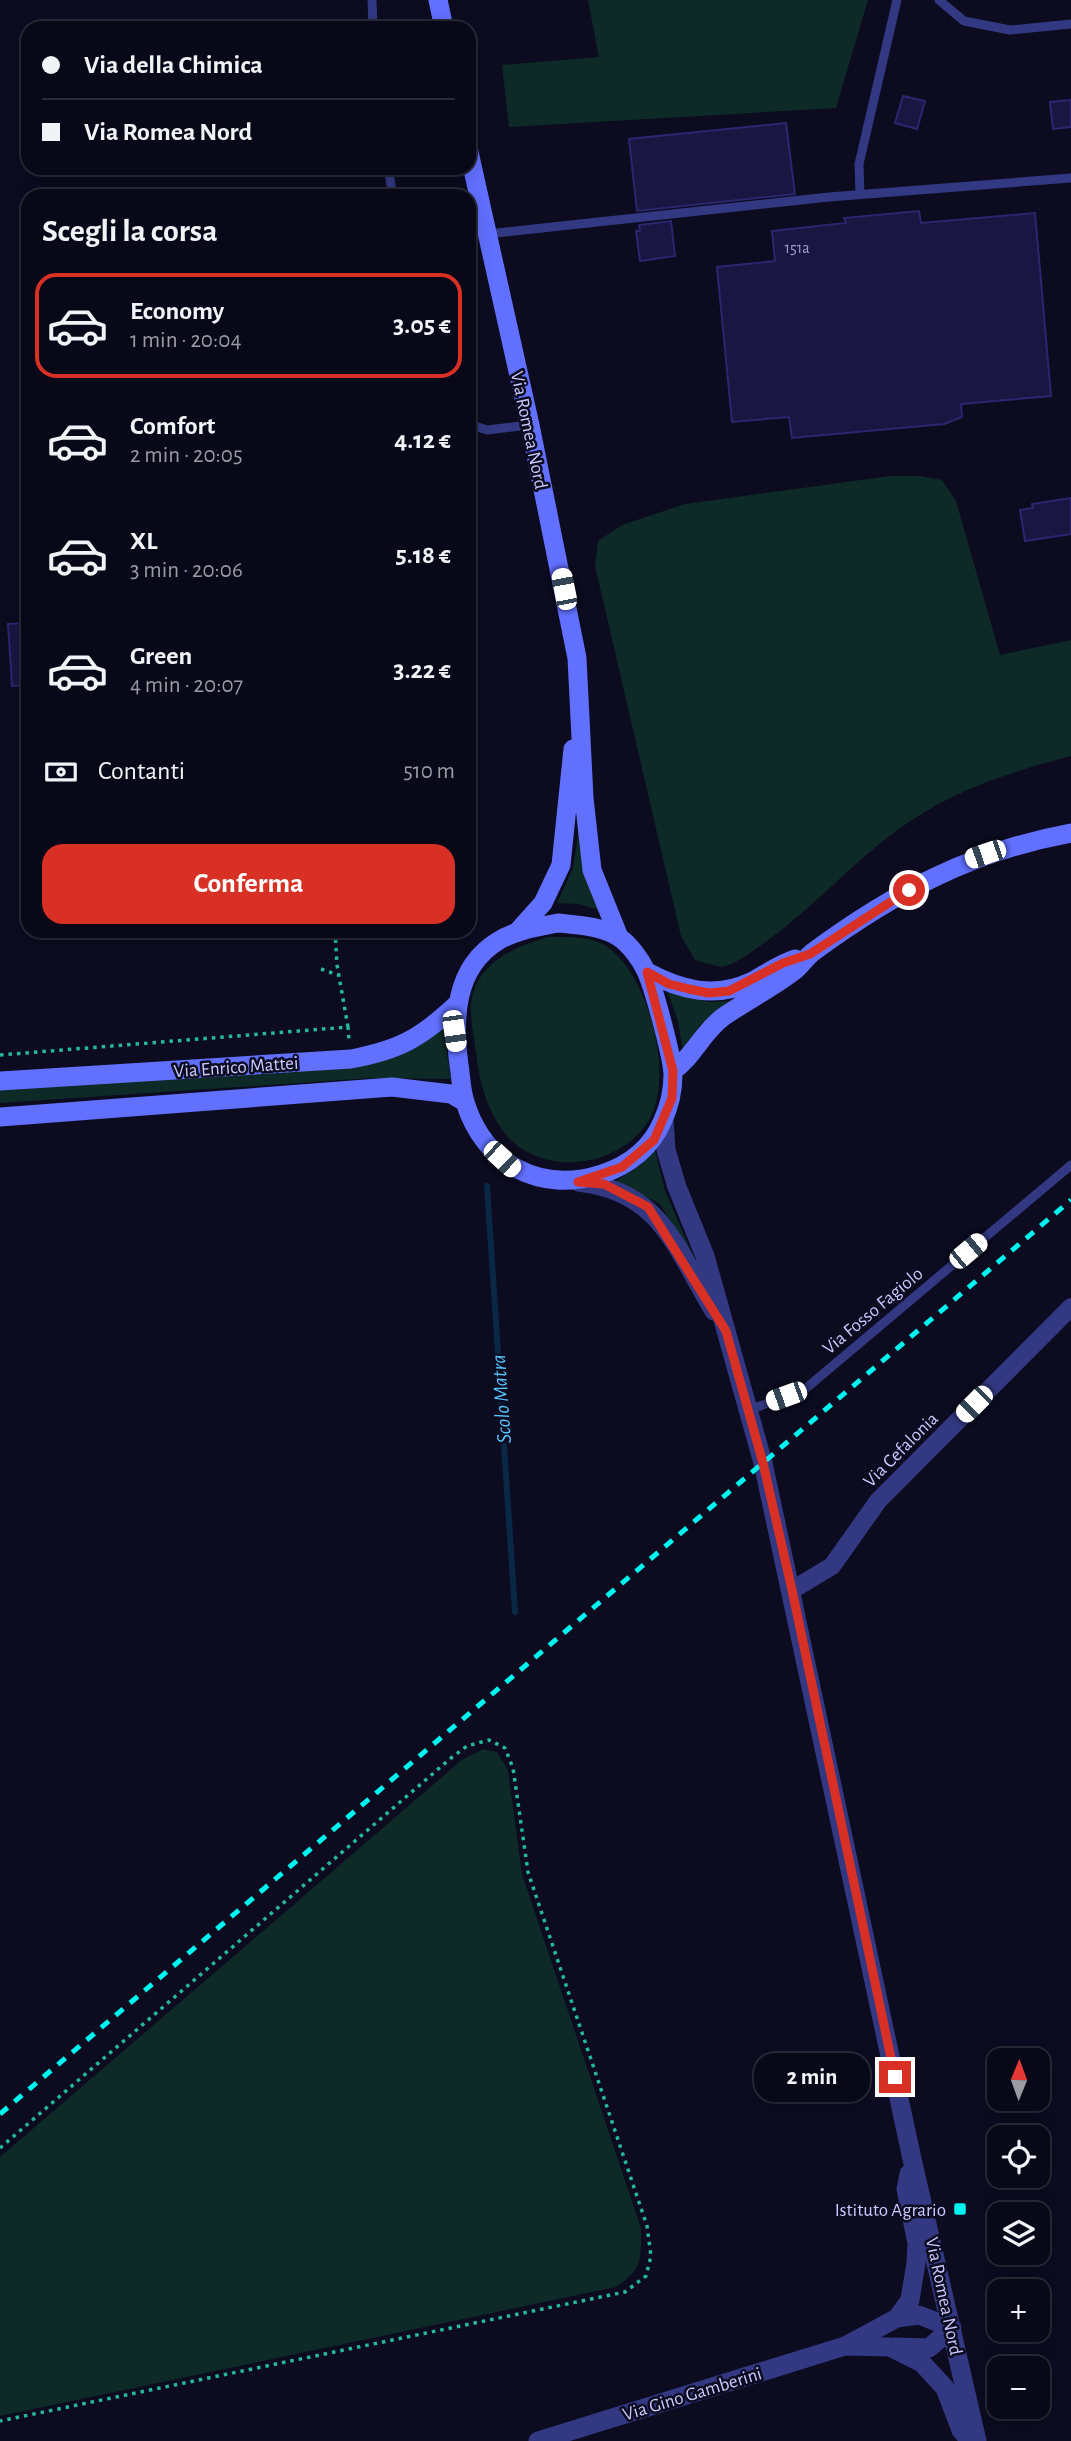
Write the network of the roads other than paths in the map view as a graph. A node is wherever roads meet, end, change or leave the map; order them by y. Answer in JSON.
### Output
{"nodes":[{"id":1,"x":372,"y":0,"type":"edge"},
{"id":2,"x":438,"y":0,"type":"edge"},
{"id":3,"x":897,"y":0,"type":"edge"},
{"id":4,"x":939,"y":0,"type":"edge"},
{"id":5,"x":373,"y":21,"type":"edge"},
{"id":6,"x":442,"y":21,"type":"edge"},
{"id":7,"x":1071,"y":24,"type":"edge"},
{"id":8,"x":474,"y":175,"type":"edge"},
{"id":9,"x":1071,"y":178,"type":"edge"},
{"id":10,"x":860,"y":194,"type":"junction"},
{"id":11,"x":486,"y":234,"type":"junction"},
{"id":12,"x":530,"y":425,"type":"junction"},
{"id":13,"x":476,"y":426,"type":"edge"},
{"id":14,"x":578,"y":709,"type":"junction"},
{"id":15,"x":1071,"y":833,"type":"edge"},
{"id":16,"x":518,"y":931,"type":"junction"},
{"id":17,"x":619,"y":937,"type":"junction"},
{"id":18,"x":810,"y":954,"type":"junction"},
{"id":19,"x":647,"y":972,"type":"junction"},
{"id":20,"x":456,"y":1005,"type":"junction"},
{"id":21,"x":673,"y":1071,"type":"junction"},
{"id":22,"x":0,"y":1081,"type":"edge"},
{"id":23,"x":465,"y":1102,"type":"junction"},
{"id":24,"x":0,"y":1117,"type":"edge"},
{"id":25,"x":664,"y":1119,"type":"junction"},
{"id":26,"x":1071,"y":1165,"type":"edge"},
{"id":27,"x":578,"y":1182,"type":"junction"},
{"id":28,"x":1071,"y":1307,"type":"edge"},
{"id":29,"x":726,"y":1331,"type":"junction"},
{"id":30,"x":749,"y":1410,"type":"junction"},
{"id":31,"x":792,"y":1590,"type":"junction"},
{"id":32,"x":912,"y":2159,"type":"junction"},
{"id":33,"x":897,"y":2318,"type":"junction"},
{"id":34,"x":952,"y":2328,"type":"junction"},
{"id":35,"x":845,"y":2346,"type":"junction"},
{"id":36,"x":890,"y":2347,"type":"junction"},
{"id":37,"x":538,"y":2441,"type":"edge"},
{"id":38,"x":970,"y":2441,"type":"edge"},
{"id":39,"x":977,"y":2441,"type":"edge"}],
"edges":[{"from":1,"to":5,"type":"lane"},
{"from":2,"to":6,"type":"main road"},
{"from":3,"to":10,"type":"lane"},
{"from":4,"to":7,"type":"lane"},
{"from":8,"to":11,"type":"main road","name":"Via Romea Nord"},
{"from":9,"to":10,"type":"lane"},
{"from":10,"to":11,"type":"lane"},
{"from":11,"to":12,"type":"main road","name":"Via Romea Nord"},
{"from":12,"to":13,"type":"lane"},
{"from":12,"to":14,"type":"main road","name":"Via Romea Nord"},
{"from":14,"to":16,"type":"main road","name":"Via Romea Nord"},
{"from":14,"to":17,"type":"main road","name":"Via Romea Nord"},
{"from":15,"to":18,"type":"main road"},
{"from":16,"to":17,"type":"main road"},
{"from":16,"to":20,"type":"main road"},
{"from":17,"to":19,"type":"main road"},
{"from":18,"to":19,"type":"main road"},
{"from":18,"to":21,"type":"main road"},
{"from":19,"to":21,"type":"main road"},
{"from":20,"to":22,"type":"main road","name":"Via Enrico Mattei"},
{"from":20,"to":23,"type":"main road"},
{"from":21,"to":25,"type":"main road"},
{"from":23,"to":24,"type":"main road","name":"Via Enrico Mattei"},
{"from":23,"to":27,"type":"main road"},
{"from":25,"to":27,"type":"main road"},
{"from":25,"to":29,"type":"street","name":"Via Romea Nord"},
{"from":26,"to":30,"type":"lane","name":"Via Fosso Fagiolo"},
{"from":27,"to":29,"type":"street","name":"Via Romea Nord"},
{"from":28,"to":31,"type":"street","name":"Via Cefalonia"},
{"from":29,"to":30,"type":"street","name":"Via Romea Nord"},
{"from":30,"to":31,"type":"street","name":"Via Romea Nord"},
{"from":31,"to":32,"type":"street","name":"Via Romea Nord"},
{"from":32,"to":33,"type":"street"},
{"from":32,"to":34,"type":"street","name":"Via Romea Nord"},
{"from":33,"to":34,"type":"street"},
{"from":33,"to":35,"type":"street","name":"Via Gino Gamberini"},
{"from":34,"to":36,"type":"street","name":"Via Gino Gamberini"},
{"from":34,"to":39,"type":"street","name":"Via Romea Nord"},
{"from":35,"to":36,"type":"street","name":"Via Gino Gamberini"},
{"from":35,"to":37,"type":"street","name":"Via Gino Gamberini"},
{"from":36,"to":38,"type":"street","name":"Via Gino Gamberini"}]}
